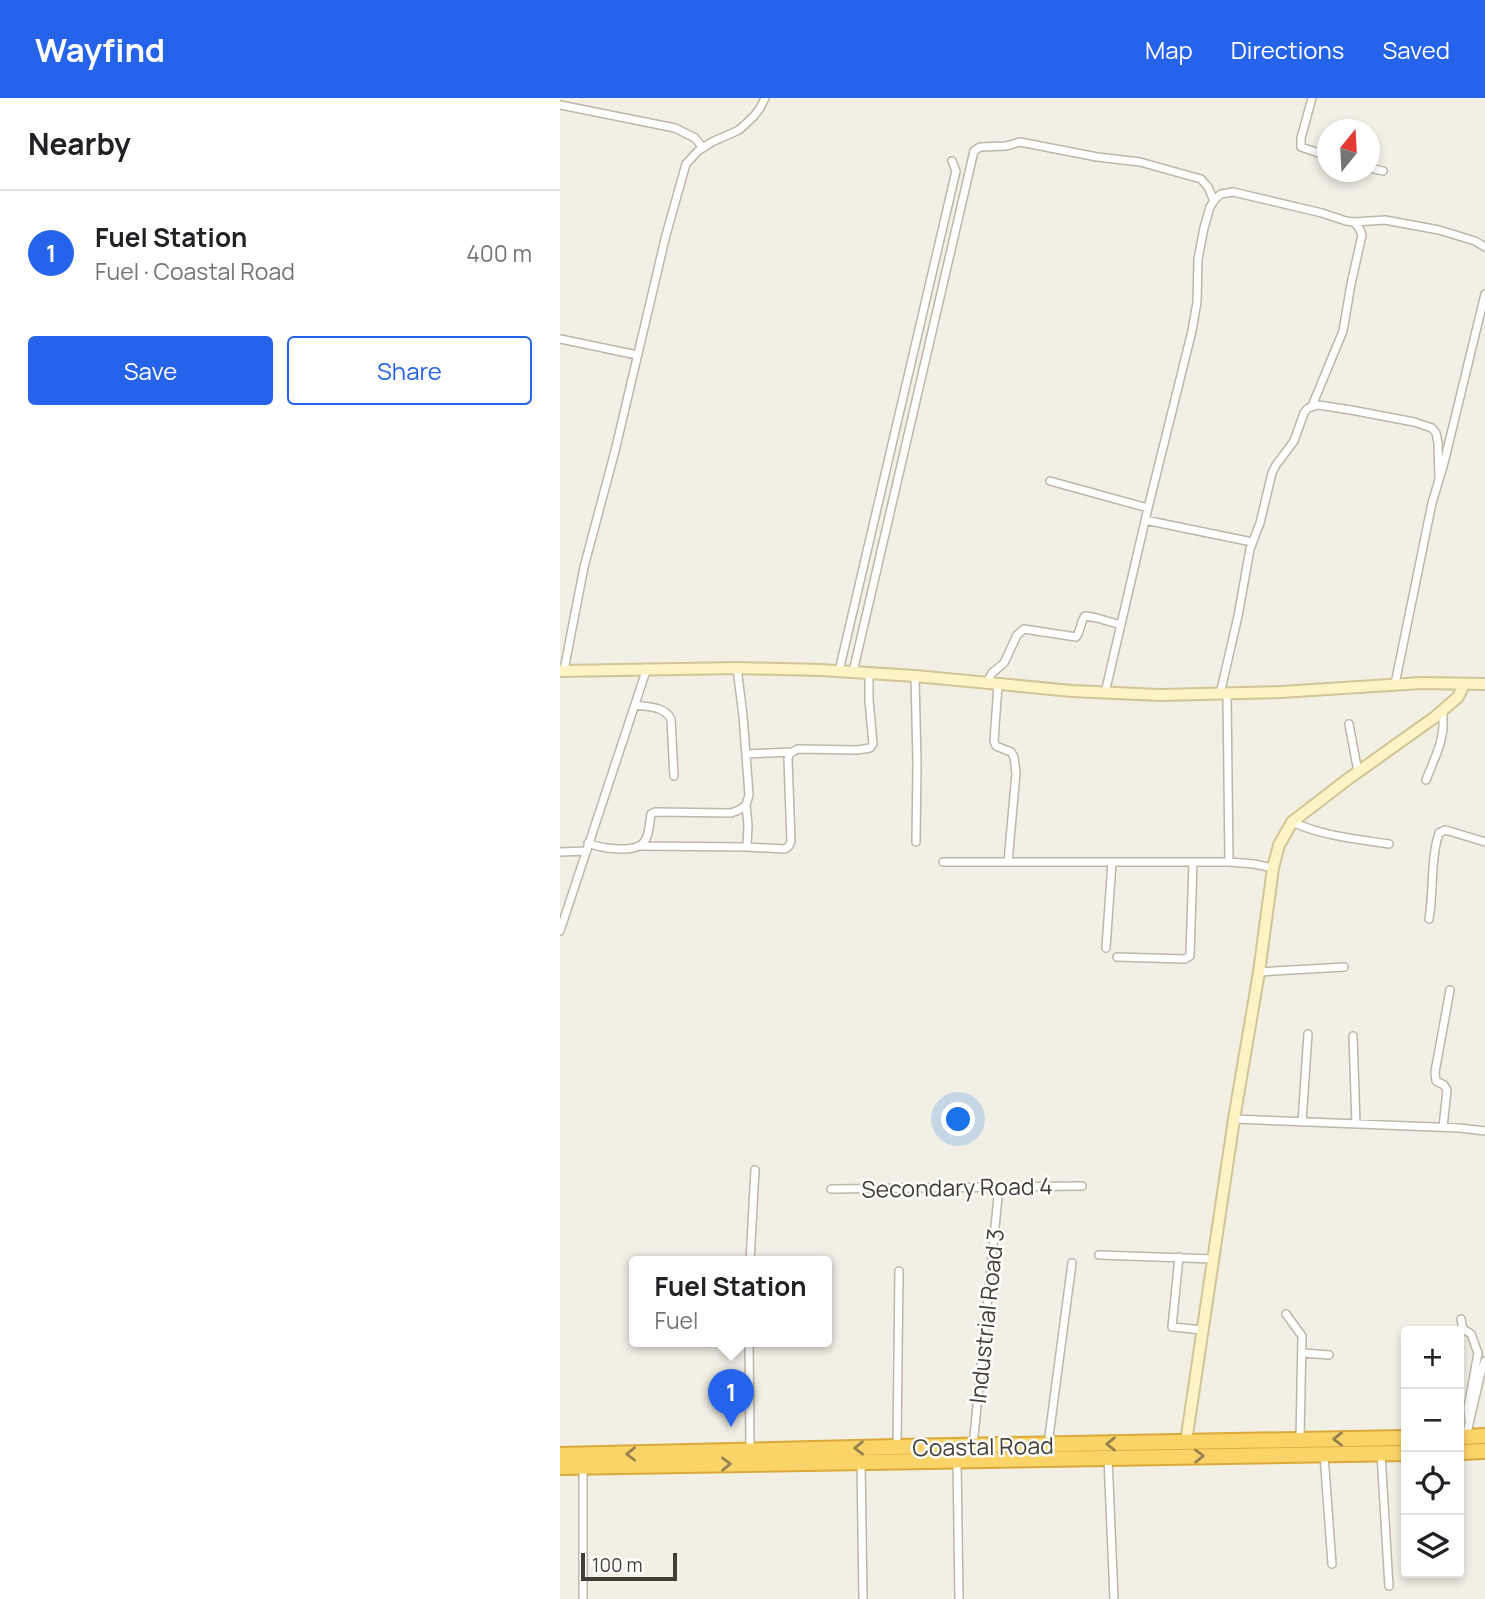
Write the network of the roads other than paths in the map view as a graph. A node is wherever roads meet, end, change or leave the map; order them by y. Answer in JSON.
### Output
{"nodes":[{"id":1,"x":765,"y":98,"type":"edge"},
{"id":2,"x":1312,"y":98,"type":"edge"},
{"id":3,"x":560,"y":105,"type":"edge"},
{"id":4,"x":703,"y":148,"type":"junction"},
{"id":5,"x":1317,"y":153,"type":"edge"},
{"id":6,"x":952,"y":161,"type":"dead end"},
{"id":7,"x":1380,"y":170,"type":"edge"},
{"id":8,"x":1383,"y":171,"type":"dead end"},
{"id":9,"x":1214,"y":201,"type":"junction"},
{"id":10,"x":1354,"y":222,"type":"junction"},
{"id":11,"x":1485,"y":247,"type":"edge"},
{"id":12,"x":1485,"y":294,"type":"edge"},
{"id":13,"x":560,"y":339,"type":"edge"},
{"id":14,"x":637,"y":355,"type":"junction"},
{"id":15,"x":1312,"y":406,"type":"junction"},
{"id":16,"x":1439,"y":479,"type":"junction"},
{"id":17,"x":1050,"y":481,"type":"dead end"},
{"id":18,"x":1148,"y":508,"type":"junction"},
{"id":19,"x":1145,"y":520,"type":"junction"},
{"id":20,"x":1252,"y":542,"type":"junction"},
{"id":21,"x":1121,"y":625,"type":"junction"},
{"id":22,"x":647,"y":668,"type":"junction"},
{"id":23,"x":737,"y":668,"type":"junction"},
{"id":24,"x":562,"y":671,"type":"edge"},
{"id":25,"x":839,"y":671,"type":"junction"},
{"id":26,"x":853,"y":672,"type":"junction"},
{"id":27,"x":869,"y":673,"type":"junction"},
{"id":28,"x":915,"y":676,"type":"junction"},
{"id":29,"x":992,"y":684,"type":"junction"},
{"id":30,"x":1395,"y":684,"type":"junction"},
{"id":31,"x":1464,"y":684,"type":"junction"},
{"id":32,"x":1485,"y":684,"type":"edge"},
{"id":33,"x":1105,"y":693,"type":"junction"},
{"id":34,"x":1223,"y":694,"type":"junction"},
{"id":35,"x":635,"y":705,"type":"junction"},
{"id":36,"x":1442,"y":711,"type":"junction"},
{"id":37,"x":1349,"y":724,"type":"dead end"},
{"id":38,"x":792,"y":751,"type":"junction"},
{"id":39,"x":746,"y":754,"type":"junction"},
{"id":40,"x":1358,"y":772,"type":"junction"},
{"id":41,"x":674,"y":776,"type":"dead end"},
{"id":42,"x":1426,"y":780,"type":"dead end"},
{"id":43,"x":746,"y":804,"type":"junction"},
{"id":44,"x":1292,"y":822,"type":"junction"},
{"id":45,"x":916,"y":842,"type":"dead end"},
{"id":46,"x":1485,"y":842,"type":"edge"},
{"id":47,"x":1389,"y":844,"type":"dead end"},
{"id":48,"x":640,"y":846,"type":"junction"},
{"id":49,"x":587,"y":847,"type":"junction"},
{"id":50,"x":747,"y":847,"type":"junction"},
{"id":51,"x":560,"y":852,"type":"edge"},
{"id":52,"x":943,"y":862,"type":"dead end"},
{"id":53,"x":1008,"y":862,"type":"junction"},
{"id":54,"x":1112,"y":862,"type":"junction"},
{"id":55,"x":1193,"y":862,"type":"junction"},
{"id":56,"x":1229,"y":862,"type":"junction"},
{"id":57,"x":1273,"y":868,"type":"junction"},
{"id":58,"x":1429,"y":919,"type":"dead end"},
{"id":59,"x":560,"y":931,"type":"edge"},
{"id":60,"x":1106,"y":948,"type":"dead end"},
{"id":61,"x":1117,"y":957,"type":"dead end"},
{"id":62,"x":1344,"y":967,"type":"dead end"},
{"id":63,"x":1259,"y":972,"type":"junction"},
{"id":64,"x":1450,"y":990,"type":"dead end"},
{"id":65,"x":1308,"y":1034,"type":"dead end"},
{"id":66,"x":1353,"y":1036,"type":"dead end"},
{"id":67,"x":1234,"y":1119,"type":"junction"},
{"id":68,"x":1302,"y":1122,"type":"junction"},
{"id":69,"x":1356,"y":1124,"type":"junction"},
{"id":70,"x":1443,"y":1127,"type":"junction"},
{"id":71,"x":1485,"y":1131,"type":"edge"},
{"id":72,"x":755,"y":1170,"type":"dead end"},
{"id":73,"x":1082,"y":1186,"type":"dead end"},
{"id":74,"x":999,"y":1187,"type":"junction"},
{"id":75,"x":831,"y":1189,"type":"dead end"},
{"id":76,"x":1099,"y":1255,"type":"dead end"},
{"id":77,"x":750,"y":1256,"type":"edge"},
{"id":78,"x":1179,"y":1257,"type":"junction"},
{"id":79,"x":1213,"y":1259,"type":"junction"},
{"id":80,"x":1072,"y":1262,"type":"dead end"},
{"id":81,"x":900,"y":1271,"type":"dead end"},
{"id":82,"x":1286,"y":1314,"type":"dead end"},
{"id":83,"x":1461,"y":1319,"type":"dead end"},
{"id":84,"x":1203,"y":1330,"type":"junction"},
{"id":85,"x":749,"y":1347,"type":"edge"},
{"id":86,"x":1303,"y":1353,"type":"junction"},
{"id":87,"x":1329,"y":1355,"type":"dead end"},
{"id":88,"x":1485,"y":1361,"type":"edge"},
{"id":89,"x":1469,"y":1419,"type":"junction"},
{"id":90,"x":1464,"y":1432,"type":"edge"},
{"id":91,"x":1485,"y":1436,"type":"edge"},
{"id":92,"x":1464,"y":1437,"type":"edge"},
{"id":93,"x":1401,"y":1438,"type":"edge"},
{"id":94,"x":1300,"y":1440,"type":"junction"},
{"id":95,"x":1186,"y":1442,"type":"junction"},
{"id":96,"x":1048,"y":1445,"type":"junction"},
{"id":97,"x":973,"y":1446,"type":"junction"},
{"id":98,"x":897,"y":1447,"type":"junction"},
{"id":99,"x":750,"y":1451,"type":"junction"},
{"id":100,"x":1485,"y":1451,"type":"edge"},
{"id":101,"x":1464,"y":1452,"type":"edge"},
{"id":102,"x":1381,"y":1453,"type":"junction"},
{"id":103,"x":1401,"y":1453,"type":"edge"},
{"id":104,"x":1324,"y":1454,"type":"junction"},
{"id":105,"x":560,"y":1455,"type":"edge"},
{"id":106,"x":1108,"y":1458,"type":"junction"},
{"id":107,"x":583,"y":1461,"type":"junction"},
{"id":108,"x":957,"y":1461,"type":"junction"},
{"id":109,"x":861,"y":1462,"type":"junction"},
{"id":110,"x":560,"y":1467,"type":"edge"},
{"id":111,"x":1332,"y":1564,"type":"dead end"},
{"id":112,"x":1389,"y":1586,"type":"dead end"},
{"id":113,"x":583,"y":1599,"type":"edge"},
{"id":114,"x":863,"y":1599,"type":"edge"},
{"id":115,"x":959,"y":1599,"type":"edge"},
{"id":116,"x":1114,"y":1599,"type":"edge"}],
"edges":[{"from":1,"to":4,"type":"street"},
{"from":2,"to":5,"type":"street"},
{"from":3,"to":4,"type":"street"},
{"from":4,"to":14,"type":"street"},
{"from":6,"to":25,"type":"street"},
{"from":7,"to":8,"type":"street"},
{"from":9,"to":10,"type":"street"},
{"from":9,"to":18,"type":"street"},
{"from":9,"to":26,"type":"street"},
{"from":10,"to":11,"type":"street"},
{"from":10,"to":15,"type":"street"},
{"from":12,"to":16,"type":"street"},
{"from":13,"to":14,"type":"street"},
{"from":14,"to":24,"type":"street"},
{"from":15,"to":16,"type":"street"},
{"from":15,"to":20,"type":"street"},
{"from":16,"to":30,"type":"street"},
{"from":17,"to":18,"type":"street"},
{"from":18,"to":19,"type":"street"},
{"from":19,"to":20,"type":"street"},
{"from":19,"to":21,"type":"street"},
{"from":20,"to":34,"type":"street"},
{"from":21,"to":29,"type":"street"},
{"from":21,"to":33,"type":"street"},
{"from":22,"to":23,"type":"street"},
{"from":22,"to":24,"type":"street"},
{"from":22,"to":35,"type":"street"},
{"from":23,"to":25,"type":"street"},
{"from":23,"to":39,"type":"street"},
{"from":25,"to":26,"type":"street"},
{"from":26,"to":27,"type":"street"},
{"from":27,"to":28,"type":"street"},
{"from":27,"to":38,"type":"street"},
{"from":28,"to":29,"type":"street"},
{"from":28,"to":45,"type":"street"},
{"from":29,"to":33,"type":"street"},
{"from":29,"to":53,"type":"street"},
{"from":30,"to":31,"type":"street"},
{"from":30,"to":34,"type":"street"},
{"from":31,"to":32,"type":"street"},
{"from":31,"to":36,"type":"street"},
{"from":33,"to":34,"type":"street"},
{"from":34,"to":56,"type":"street"},
{"from":35,"to":41,"type":"street"},
{"from":35,"to":49,"type":"street"},
{"from":36,"to":40,"type":"street"},
{"from":36,"to":42,"type":"street"},
{"from":37,"to":40,"type":"street"},
{"from":38,"to":39,"type":"street"},
{"from":38,"to":50,"type":"street"},
{"from":39,"to":43,"type":"street"},
{"from":40,"to":44,"type":"street"},
{"from":43,"to":48,"type":"street"},
{"from":43,"to":50,"type":"street"},
{"from":44,"to":47,"type":"street"},
{"from":44,"to":57,"type":"street"},
{"from":46,"to":58,"type":"street"},
{"from":48,"to":49,"type":"street"},
{"from":48,"to":50,"type":"street"},
{"from":49,"to":51,"type":"street"},
{"from":49,"to":59,"type":"street"},
{"from":52,"to":53,"type":"street"},
{"from":53,"to":54,"type":"street"},
{"from":54,"to":55,"type":"street"},
{"from":54,"to":60,"type":"street"},
{"from":55,"to":56,"type":"street"},
{"from":55,"to":61,"type":"street"},
{"from":56,"to":57,"type":"street"},
{"from":57,"to":63,"type":"street"},
{"from":62,"to":63,"type":"street"},
{"from":63,"to":67,"type":"street"},
{"from":64,"to":70,"type":"street"},
{"from":65,"to":68,"type":"street"},
{"from":66,"to":69,"type":"street"},
{"from":67,"to":68,"type":"street"},
{"from":67,"to":79,"type":"street"},
{"from":68,"to":69,"type":"street"},
{"from":69,"to":70,"type":"street"},
{"from":70,"to":71,"type":"street"},
{"from":72,"to":77,"type":"street"},
{"from":73,"to":74,"type":"street","name":"Secondary Road 4"},
{"from":74,"to":75,"type":"street","name":"Secondary Road 4"},
{"from":74,"to":97,"type":"street","name":"Industrial Road 3"},
{"from":76,"to":78,"type":"street"},
{"from":78,"to":79,"type":"street"},
{"from":78,"to":84,"type":"street"},
{"from":79,"to":84,"type":"street"},
{"from":80,"to":96,"type":"street"},
{"from":81,"to":98,"type":"street"},
{"from":82,"to":86,"type":"street"},
{"from":83,"to":89,"type":"street"},
{"from":84,"to":95,"type":"street"},
{"from":85,"to":99,"type":"street"},
{"from":86,"to":87,"type":"street"},
{"from":86,"to":94,"type":"street"},
{"from":88,"to":89,"type":"street"},
{"from":89,"to":90,"type":"street"},
{"from":91,"to":92,"type":"highway"},
{"from":93,"to":94,"type":"highway","name":"Coastal Road","one_way":true},
{"from":94,"to":95,"type":"highway","name":"Coastal Road"},
{"from":95,"to":96,"type":"highway","name":"Coastal Road","one_way":true},
{"from":96,"to":97,"type":"highway","name":"Coastal Road"},
{"from":97,"to":98,"type":"highway","name":"Coastal Road"},
{"from":98,"to":99,"type":"highway","name":"Coastal Road","one_way":true},
{"from":99,"to":107,"type":"highway","name":"Coastal Road","one_way":true},
{"from":100,"to":101,"type":"highway"},
{"from":102,"to":103,"type":"highway","name":"Coastal Road"},
{"from":102,"to":104,"type":"highway","name":"Coastal Road"},
{"from":102,"to":112,"type":"street"},
{"from":106,"to":104,"type":"highway","name":"Coastal Road","one_way":true},
{"from":104,"to":111,"type":"street"},
{"from":105,"to":107,"type":"highway","name":"Coastal Road"},
{"from":106,"to":108,"type":"highway","name":"Coastal Road"},
{"from":106,"to":116,"type":"street"},
{"from":107,"to":109,"type":"highway","name":"Coastal Road","one_way":true},
{"from":107,"to":110,"type":"highway","name":"Coastal Road"},
{"from":107,"to":113,"type":"street"},
{"from":108,"to":109,"type":"highway","name":"Coastal Road"},
{"from":108,"to":115,"type":"street"},
{"from":109,"to":114,"type":"street"}]}
